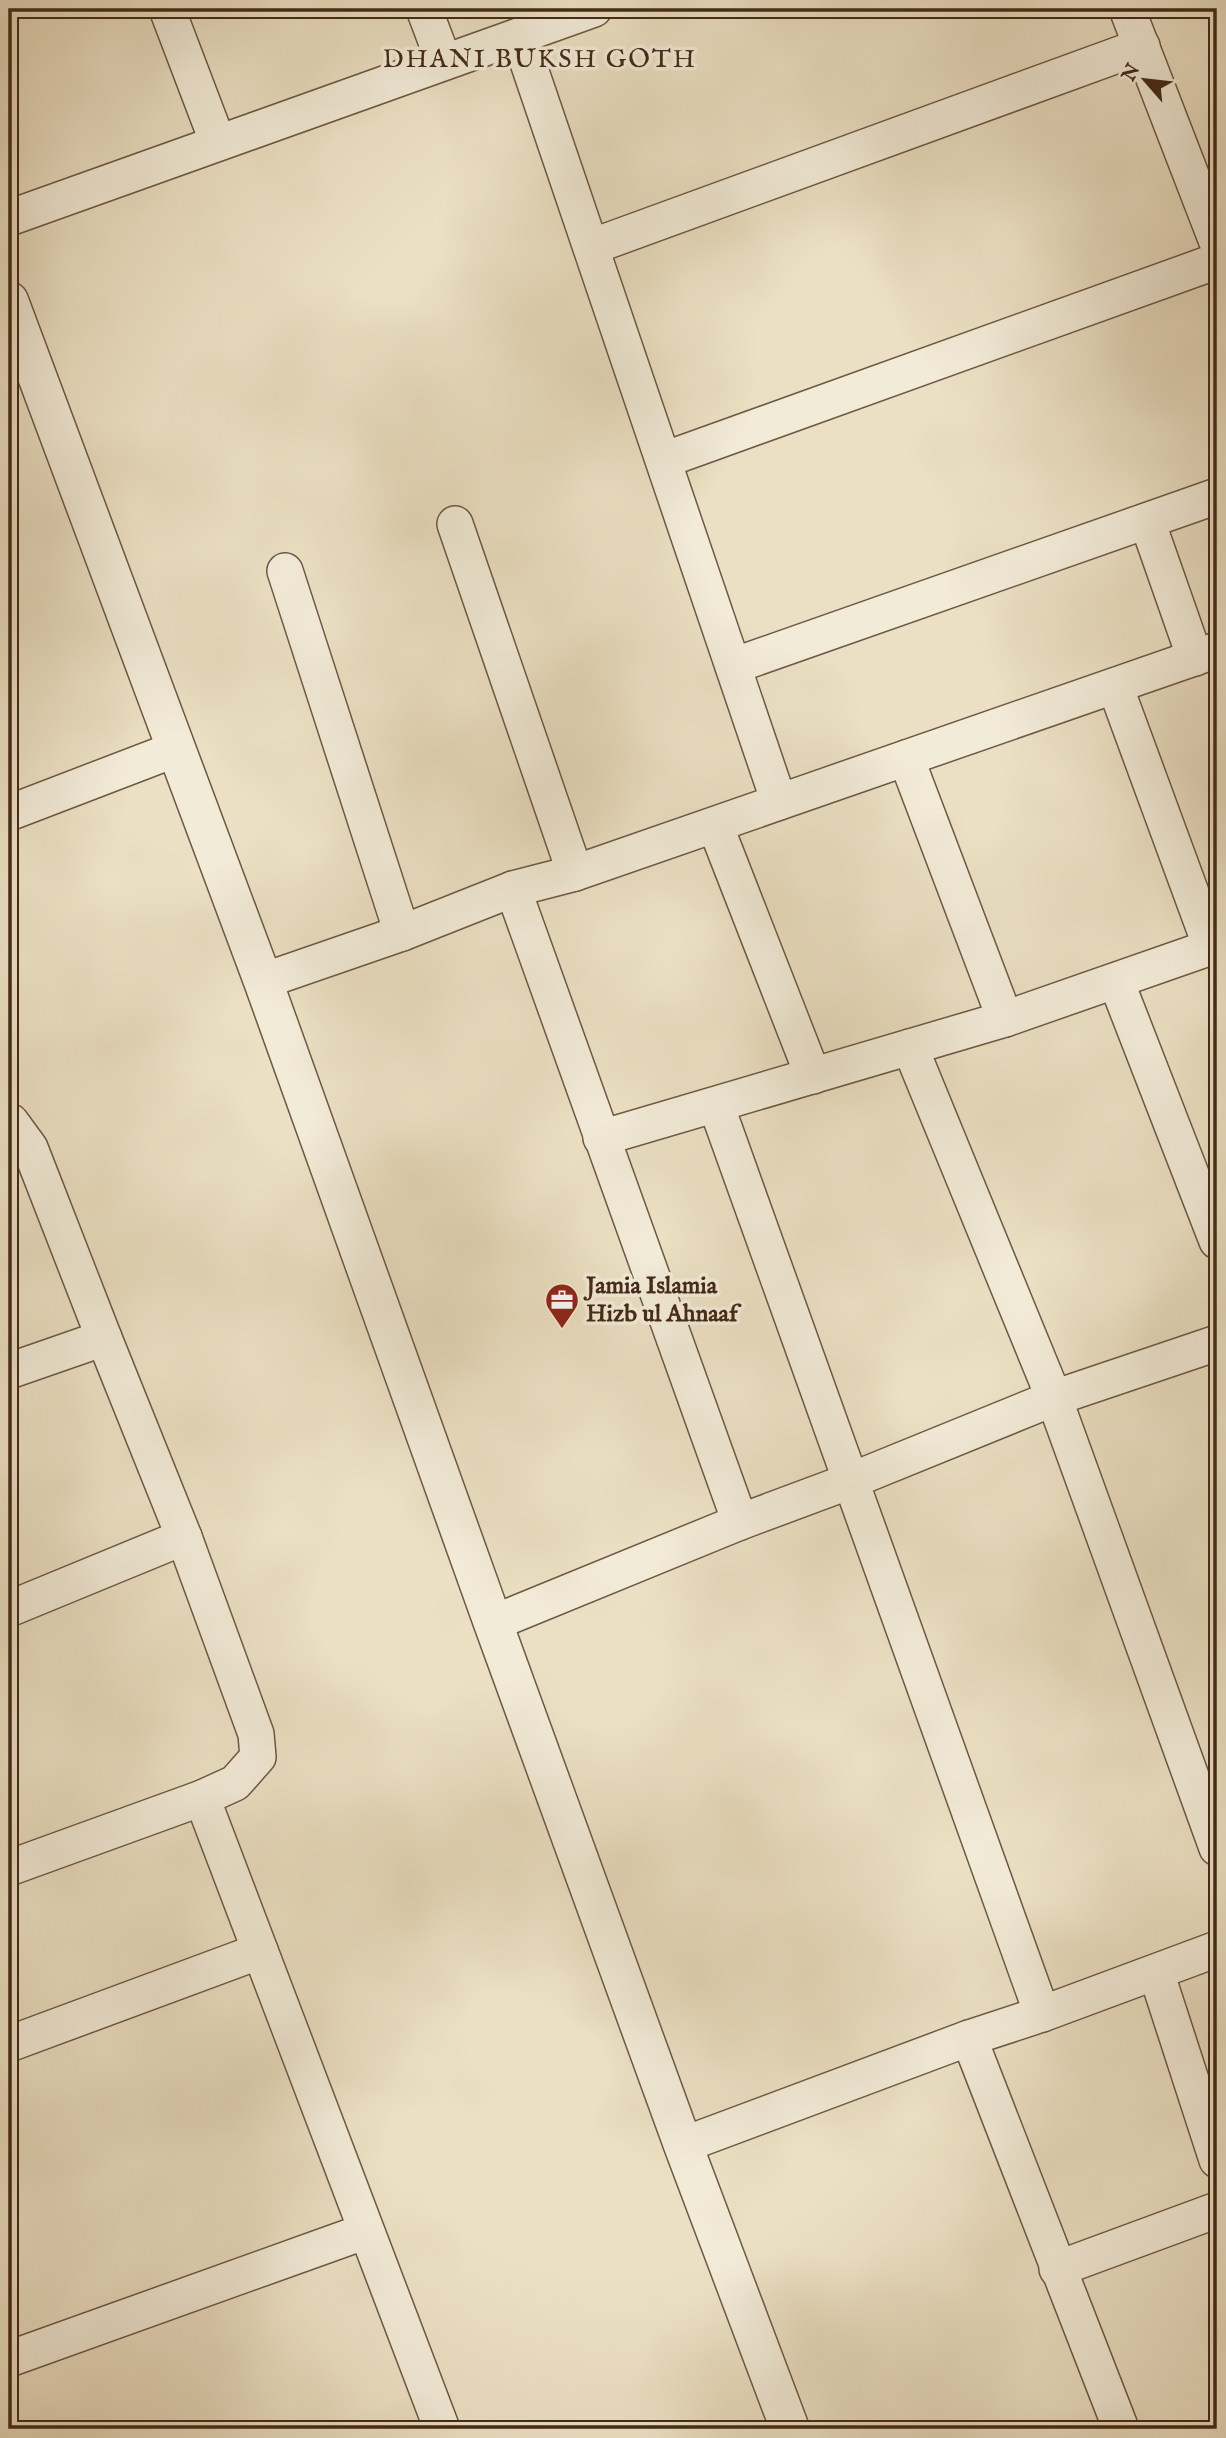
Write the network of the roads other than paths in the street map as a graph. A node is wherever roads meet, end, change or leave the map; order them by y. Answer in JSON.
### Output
{"nodes":[{"id":1,"x":167,"y":9,"type":"edge"},
{"id":2,"x":424,"y":9,"type":"edge"},
{"id":3,"x":594,"y":9,"type":"edge"},
{"id":4,"x":1127,"y":9,"type":"edge"},
{"id":5,"x":519,"y":36,"type":"junction"},
{"id":6,"x":1142,"y":46,"type":"junction"},
{"id":7,"x":444,"y":62,"type":"junction"},
{"id":8,"x":218,"y":143,"type":"junction"},
{"id":9,"x":9,"y":218,"type":"edge"},
{"id":10,"x":1217,"y":242,"type":"edge"},
{"id":11,"x":590,"y":247,"type":"junction"},
{"id":12,"x":1217,"y":261,"type":"edge"},
{"id":13,"x":9,"y":301,"type":"edge"},
{"id":14,"x":664,"y":460,"type":"junction"},
{"id":15,"x":1217,"y":496,"type":"edge"},
{"id":16,"x":1147,"y":521,"type":"junction"},
{"id":17,"x":455,"y":524,"type":"dead end"},
{"id":18,"x":285,"y":571,"type":"dead end"},
{"id":19,"x":1206,"y":654,"type":"edge"},
{"id":20,"x":733,"y":666,"type":"junction"},
{"id":21,"x":1115,"y":685,"type":"junction"},
{"id":22,"x":176,"y":749,"type":"junction"},
{"id":23,"x":905,"y":758,"type":"junction"},
{"id":24,"x":779,"y":802,"type":"junction"},
{"id":25,"x":9,"y":813,"type":"edge"},
{"id":26,"x":715,"y":825,"type":"junction"},
{"id":27,"x":575,"y":873,"type":"junction"},
{"id":28,"x":513,"y":889,"type":"junction"},
{"id":29,"x":402,"y":933,"type":"junction"},
{"id":30,"x":1214,"y":946,"type":"edge"},
{"id":31,"x":263,"y":981,"type":"junction"},
{"id":32,"x":1116,"y":981,"type":"junction"},
{"id":33,"x":1005,"y":1019,"type":"junction"},
{"id":34,"x":910,"y":1047,"type":"junction"},
{"id":35,"x":813,"y":1076,"type":"junction"},
{"id":36,"x":716,"y":1105,"type":"junction"},
{"id":37,"x":9,"y":1122,"type":"edge"},
{"id":38,"x":601,"y":1138,"type":"junction"},
{"id":39,"x":1217,"y":1241,"type":"edge"},
{"id":40,"x":104,"y":1338,"type":"junction"},
{"id":41,"x":1217,"y":1343,"type":"edge"},
{"id":42,"x":9,"y":1371,"type":"edge"},
{"id":43,"x":1054,"y":1398,"type":"junction"},
{"id":44,"x":850,"y":1481,"type":"junction"},
{"id":45,"x":740,"y":1521,"type":"junction"},
{"id":46,"x":184,"y":1537,"type":"junction"},
{"id":47,"x":9,"y":1608,"type":"edge"},
{"id":48,"x":493,"y":1623,"type":"junction"},
{"id":49,"x":202,"y":1798,"type":"junction"},
{"id":50,"x":1217,"y":1848,"type":"edge"},
{"id":51,"x":9,"y":1867,"type":"edge"},
{"id":52,"x":1217,"y":1949,"type":"edge"},
{"id":53,"x":260,"y":1951,"type":"junction"},
{"id":54,"x":1156,"y":1972,"type":"junction"},
{"id":55,"x":1042,"y":2014,"type":"junction"},
{"id":56,"x":969,"y":2038,"type":"junction"},
{"id":57,"x":9,"y":2044,"type":"edge"},
{"id":58,"x":683,"y":2145,"type":"junction"},
{"id":59,"x":1217,"y":2160,"type":"edge"},
{"id":60,"x":1217,"y":2210,"type":"edge"},
{"id":61,"x":366,"y":2231,"type":"junction"},
{"id":62,"x":1058,"y":2269,"type":"junction"},
{"id":63,"x":9,"y":2359,"type":"edge"},
{"id":64,"x":442,"y":2429,"type":"edge"},
{"id":65,"x":790,"y":2429,"type":"edge"},
{"id":66,"x":1121,"y":2429,"type":"edge"}],
"edges":[{"from":1,"to":8,"type":"street"},
{"from":2,"to":7,"type":"street"},
{"from":3,"to":5,"type":"street"},
{"from":4,"to":6,"type":"street"},
{"from":5,"to":7,"type":"street"},
{"from":5,"to":11,"type":"street"},
{"from":6,"to":10,"type":"street"},
{"from":6,"to":11,"type":"street"},
{"from":7,"to":8,"type":"street"},
{"from":8,"to":9,"type":"street"},
{"from":11,"to":14,"type":"street"},
{"from":12,"to":14,"type":"street"},
{"from":13,"to":22,"type":"street"},
{"from":14,"to":20,"type":"street"},
{"from":15,"to":16,"type":"street"},
{"from":16,"to":19,"type":"street"},
{"from":16,"to":20,"type":"street"},
{"from":17,"to":27,"type":"street"},
{"from":18,"to":29,"type":"street"},
{"from":19,"to":21,"type":"street"},
{"from":20,"to":24,"type":"street"},
{"from":21,"to":23,"type":"street"},
{"from":21,"to":30,"type":"street"},
{"from":22,"to":25,"type":"street"},
{"from":22,"to":31,"type":"street"},
{"from":23,"to":24,"type":"street"},
{"from":23,"to":33,"type":"street"},
{"from":24,"to":26,"type":"street"},
{"from":26,"to":27,"type":"street"},
{"from":26,"to":35,"type":"street"},
{"from":27,"to":28,"type":"street"},
{"from":28,"to":29,"type":"street"},
{"from":28,"to":38,"type":"street"},
{"from":29,"to":31,"type":"street"},
{"from":30,"to":32,"type":"street"},
{"from":31,"to":48,"type":"street"},
{"from":32,"to":33,"type":"street"},
{"from":32,"to":39,"type":"street"},
{"from":33,"to":34,"type":"street"},
{"from":34,"to":35,"type":"street"},
{"from":34,"to":43,"type":"street"},
{"from":35,"to":36,"type":"street"},
{"from":36,"to":38,"type":"street"},
{"from":36,"to":44,"type":"street"},
{"from":37,"to":40,"type":"street"},
{"from":38,"to":45,"type":"street"},
{"from":40,"to":42,"type":"street"},
{"from":40,"to":46,"type":"street"},
{"from":41,"to":43,"type":"street"},
{"from":43,"to":44,"type":"street"},
{"from":43,"to":50,"type":"street"},
{"from":44,"to":45,"type":"street"},
{"from":44,"to":55,"type":"street"},
{"from":45,"to":48,"type":"street"},
{"from":46,"to":47,"type":"street"},
{"from":46,"to":49,"type":"street"},
{"from":48,"to":58,"type":"street"},
{"from":49,"to":51,"type":"street"},
{"from":49,"to":53,"type":"street"},
{"from":52,"to":54,"type":"street"},
{"from":53,"to":57,"type":"street"},
{"from":53,"to":61,"type":"street"},
{"from":54,"to":55,"type":"street"},
{"from":54,"to":59,"type":"street"},
{"from":55,"to":56,"type":"street"},
{"from":56,"to":58,"type":"street"},
{"from":56,"to":62,"type":"street"},
{"from":58,"to":65,"type":"street"},
{"from":60,"to":62,"type":"street"},
{"from":61,"to":63,"type":"street"},
{"from":61,"to":64,"type":"street"},
{"from":62,"to":66,"type":"street"}]}
